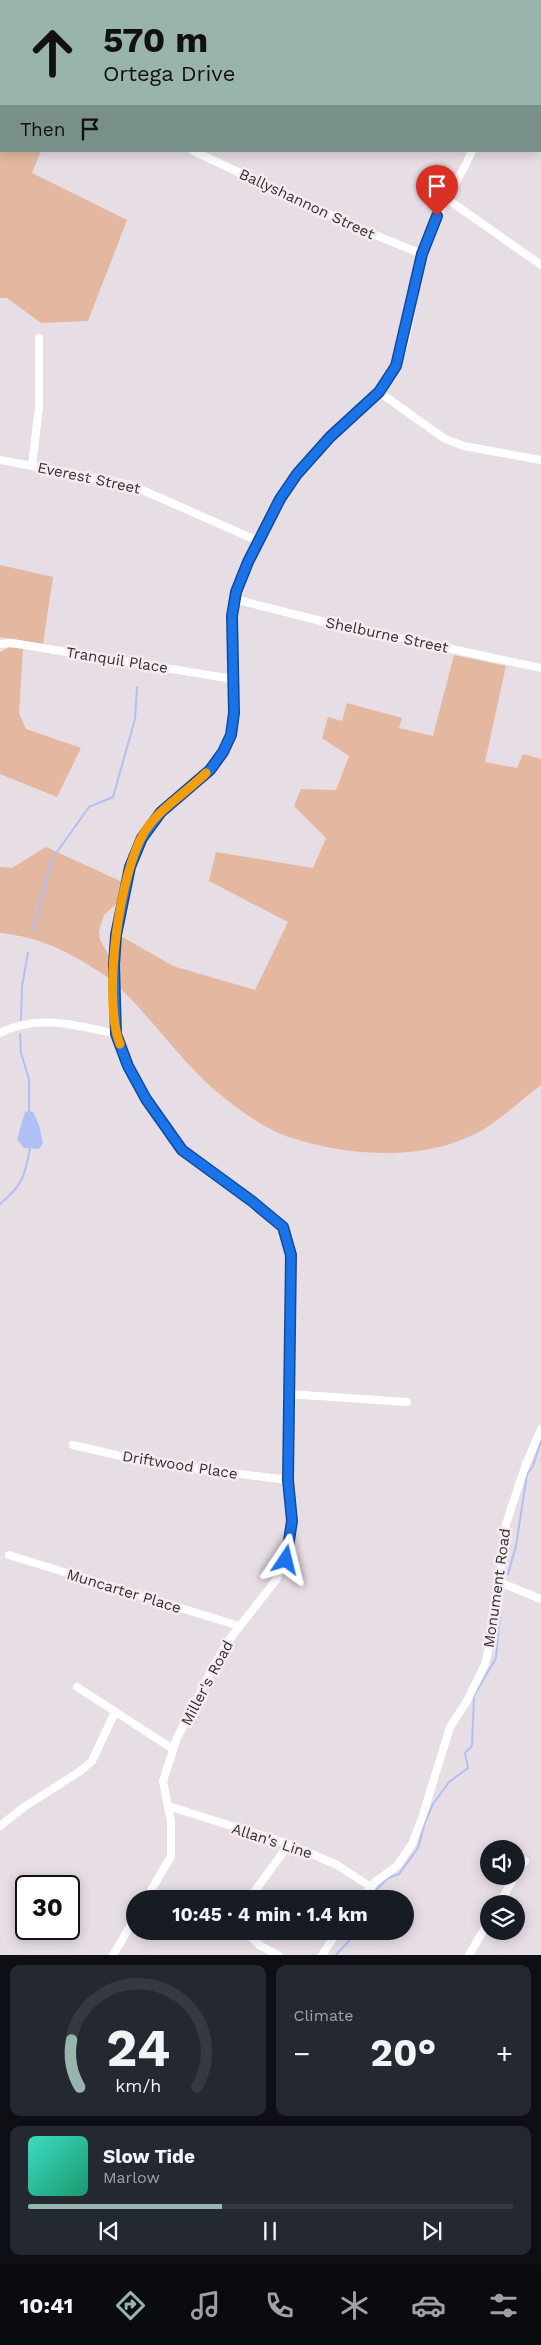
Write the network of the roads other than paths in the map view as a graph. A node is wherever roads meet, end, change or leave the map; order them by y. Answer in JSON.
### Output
{"nodes":[{"id":1,"x":195,"y":152,"type":"edge"},
{"id":2,"x":471,"y":152,"type":"edge"},
{"id":3,"x":447,"y":199,"type":"junction"},
{"id":4,"x":422,"y":254,"type":"junction"},
{"id":5,"x":541,"y":265,"type":"edge"},
{"id":6,"x":39,"y":338,"type":"dead end"},
{"id":7,"x":379,"y":392,"type":"junction"},
{"id":8,"x":0,"y":460,"type":"edge"},
{"id":9,"x":541,"y":460,"type":"edge"},
{"id":10,"x":32,"y":466,"type":"junction"},
{"id":11,"x":258,"y":541,"type":"junction"},
{"id":12,"x":234,"y":599,"type":"junction"},
{"id":13,"x":0,"y":644,"type":"edge"},
{"id":14,"x":541,"y":668,"type":"edge"},
{"id":15,"x":233,"y":679,"type":"junction"},
{"id":16,"x":0,"y":1033,"type":"edge"},
{"id":17,"x":116,"y":1034,"type":"junction"},
{"id":18,"x":287,"y":1394,"type":"junction"},
{"id":19,"x":407,"y":1402,"type":"dead end"},
{"id":20,"x":541,"y":1429,"type":"edge"},
{"id":21,"x":73,"y":1446,"type":"dead end"},
{"id":22,"x":288,"y":1480,"type":"junction"},
{"id":23,"x":9,"y":1555,"type":"dead end"},
{"id":24,"x":499,"y":1582,"type":"junction"},
{"id":25,"x":541,"y":1600,"type":"edge"},
{"id":26,"x":239,"y":1626,"type":"junction"},
{"id":27,"x":77,"y":1687,"type":"dead end"},
{"id":28,"x":115,"y":1712,"type":"junction"},
{"id":29,"x":173,"y":1749,"type":"junction"},
{"id":30,"x":168,"y":1806,"type":"junction"},
{"id":31,"x":0,"y":1826,"type":"edge"},
{"id":32,"x":289,"y":1844,"type":"junction"},
{"id":33,"x":371,"y":1887,"type":"junction"},
{"id":34,"x":151,"y":1890,"type":"edge"},
{"id":35,"x":256,"y":1890,"type":"edge"},
{"id":36,"x":369,"y":1890,"type":"edge"},
{"id":37,"x":126,"y":1933,"type":"edge"},
{"id":38,"x":480,"y":1936,"type":"edge"},
{"id":39,"x":254,"y":1940,"type":"edge"},
{"id":40,"x":332,"y":1940,"type":"edge"},
{"id":41,"x":113,"y":1955,"type":"edge"},
{"id":42,"x":278,"y":1955,"type":"edge"},
{"id":43,"x":322,"y":1955,"type":"edge"},
{"id":44,"x":468,"y":1955,"type":"edge"}],
"edges":[{"from":1,"to":4,"type":"street","name":"Ballyshannon Street"},
{"from":2,"to":3,"type":"street","name":"Miller's Road"},
{"from":3,"to":4,"type":"street","name":"Miller's Road"},
{"from":3,"to":5,"type":"street"},
{"from":4,"to":7,"type":"street","name":"Miller's Road"},
{"from":6,"to":10,"type":"street"},
{"from":7,"to":9,"type":"street"},
{"from":7,"to":11,"type":"street","name":"Miller's Road"},
{"from":8,"to":10,"type":"street","name":"Everest Street"},
{"from":10,"to":11,"type":"street","name":"Everest Street"},
{"from":11,"to":12,"type":"street","name":"Miller's Road"},
{"from":12,"to":14,"type":"street","name":"Shelburne Street"},
{"from":12,"to":15,"type":"street","name":"Miller's Road"},
{"from":13,"to":15,"type":"street","name":"Tranquil Place"},
{"from":15,"to":17,"type":"street","name":"Miller's Road"},
{"from":16,"to":17,"type":"street"},
{"from":17,"to":18,"type":"street","name":"Miller's Road"},
{"from":18,"to":19,"type":"street"},
{"from":18,"to":22,"type":"street","name":"Miller's Road"},
{"from":20,"to":24,"type":"street","name":"Monument Road"},
{"from":21,"to":22,"type":"street","name":"Driftwood Place"},
{"from":22,"to":26,"type":"street","name":"Miller's Road"},
{"from":23,"to":26,"type":"street","name":"Muncarter Place"},
{"from":24,"to":25,"type":"street"},
{"from":24,"to":33,"type":"street","name":"Monument Road"},
{"from":26,"to":29,"type":"street","name":"Miller's Road"},
{"from":27,"to":28,"type":"street"},
{"from":28,"to":29,"type":"street"},
{"from":28,"to":31,"type":"street"},
{"from":29,"to":30,"type":"street","name":"Miller's Road"},
{"from":30,"to":32,"type":"street","name":"Allan's Line"},
{"from":30,"to":34,"type":"street","name":"Miller's Road"},
{"from":32,"to":33,"type":"street","name":"Allan's Line"},
{"from":32,"to":35,"type":"street"},
{"from":33,"to":36,"type":"street","name":"Monument Road"},
{"from":37,"to":41,"type":"street"},
{"from":38,"to":44,"type":"street"},
{"from":39,"to":42,"type":"street"},
{"from":40,"to":43,"type":"street"}]}
